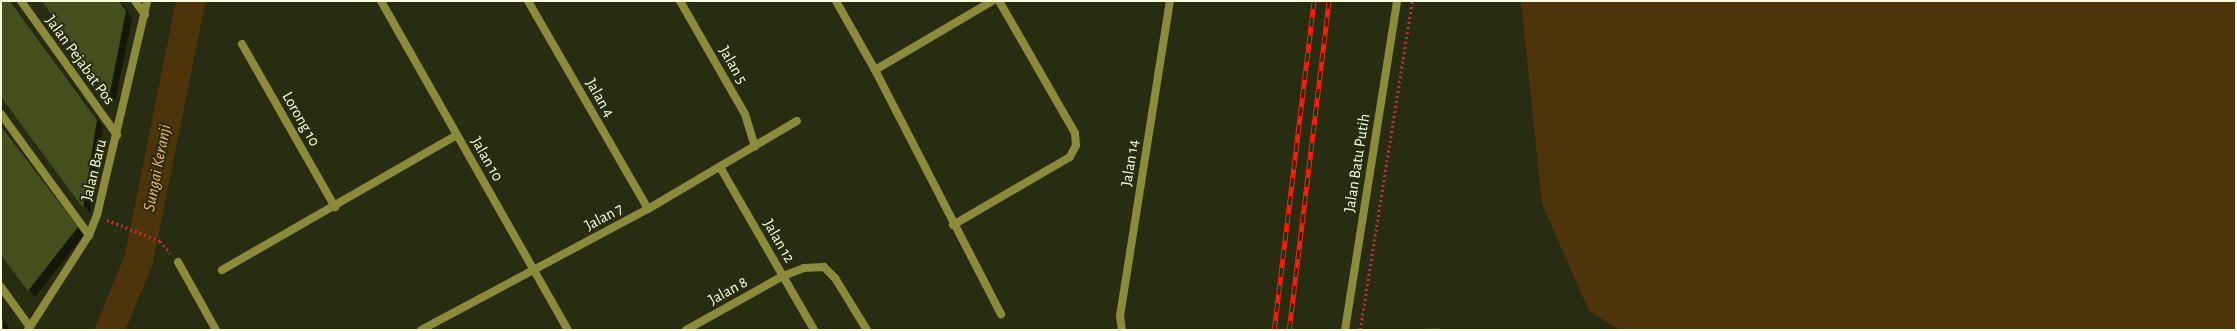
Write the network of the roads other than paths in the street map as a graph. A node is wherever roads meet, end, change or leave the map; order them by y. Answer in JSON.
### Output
{"nodes":[{"id":1,"x":21,"y":1,"type":"edge"},
{"id":2,"x":135,"y":1,"type":"edge"},
{"id":3,"x":147,"y":1,"type":"edge"},
{"id":4,"x":381,"y":1,"type":"edge"},
{"id":5,"x":528,"y":1,"type":"edge"},
{"id":6,"x":680,"y":1,"type":"edge"},
{"id":7,"x":836,"y":1,"type":"edge"},
{"id":8,"x":992,"y":1,"type":"edge"},
{"id":9,"x":999,"y":1,"type":"edge"},
{"id":10,"x":1170,"y":1,"type":"edge"},
{"id":11,"x":1397,"y":1,"type":"edge"},
{"id":12,"x":145,"y":15,"type":"junction"},
{"id":13,"x":242,"y":44,"type":"dead end"},
{"id":14,"x":875,"y":70,"type":"junction"},
{"id":15,"x":1,"y":114,"type":"edge"},
{"id":16,"x":797,"y":121,"type":"dead end"},
{"id":17,"x":117,"y":135,"type":"junction"},
{"id":18,"x":457,"y":135,"type":"junction"},
{"id":19,"x":755,"y":146,"type":"junction"},
{"id":20,"x":720,"y":167,"type":"junction"},
{"id":21,"x":335,"y":207,"type":"junction"},
{"id":22,"x":648,"y":209,"type":"junction"},
{"id":23,"x":953,"y":225,"type":"junction"},
{"id":24,"x":89,"y":235,"type":"junction"},
{"id":25,"x":178,"y":262,"type":"road end"},
{"id":26,"x":222,"y":270,"type":"dead end"},
{"id":27,"x":534,"y":271,"type":"junction"},
{"id":28,"x":783,"y":276,"type":"junction"},
{"id":29,"x":1,"y":287,"type":"edge"},
{"id":30,"x":1001,"y":314,"type":"dead end"},
{"id":31,"x":29,"y":328,"type":"edge"},
{"id":32,"x":216,"y":330,"type":"edge"},
{"id":33,"x":421,"y":330,"type":"edge"},
{"id":34,"x":568,"y":330,"type":"edge"},
{"id":35,"x":686,"y":330,"type":"edge"},
{"id":36,"x":814,"y":330,"type":"edge"},
{"id":37,"x":867,"y":330,"type":"edge"},
{"id":38,"x":1122,"y":330,"type":"edge"},
{"id":39,"x":1345,"y":330,"type":"edge"}],
"edges":[{"from":1,"to":17,"type":"street","name":"Jalan Pejabat Pos"},
{"from":2,"to":12,"type":"street"},
{"from":3,"to":12,"type":"street","name":"Jalan Baru"},
{"from":4,"to":18,"type":"street","name":"Jalan 10"},
{"from":5,"to":22,"type":"street","name":"Jalan 4"},
{"from":6,"to":19,"type":"street","name":"Jalan 5"},
{"from":7,"to":14,"type":"street"},
{"from":8,"to":14,"type":"street"},
{"from":9,"to":23,"type":"street"},
{"from":10,"to":38,"type":"street","name":"Jalan 14"},
{"from":11,"to":39,"type":"street","name":"Jalan Batu Putih"},
{"from":12,"to":17,"type":"street","name":"Jalan Baru"},
{"from":13,"to":21,"type":"street","name":"Lorong 10"},
{"from":14,"to":23,"type":"street"},
{"from":15,"to":24,"type":"street"},
{"from":16,"to":19,"type":"street","name":"Jalan 7"},
{"from":17,"to":24,"type":"street","name":"Jalan Baru"},
{"from":18,"to":21,"type":"street"},
{"from":18,"to":27,"type":"street","name":"Jalan 10"},
{"from":19,"to":20,"type":"street","name":"Jalan 7"},
{"from":20,"to":22,"type":"street","name":"Jalan 7"},
{"from":20,"to":28,"type":"street","name":"Jalan 12"},
{"from":21,"to":26,"type":"street"},
{"from":22,"to":27,"type":"street","name":"Jalan 7"},
{"from":23,"to":30,"type":"street"},
{"from":24,"to":31,"type":"street","name":"Jalan Baru"},
{"from":25,"to":32,"type":"street"},
{"from":27,"to":33,"type":"street","name":"Jalan 7"},
{"from":27,"to":34,"type":"street","name":"Jalan 10"},
{"from":28,"to":35,"type":"street","name":"Jalan 8"},
{"from":28,"to":36,"type":"street","name":"Jalan 12"},
{"from":28,"to":37,"type":"street","name":"Jalan 8"},
{"from":29,"to":31,"type":"street"}]}
